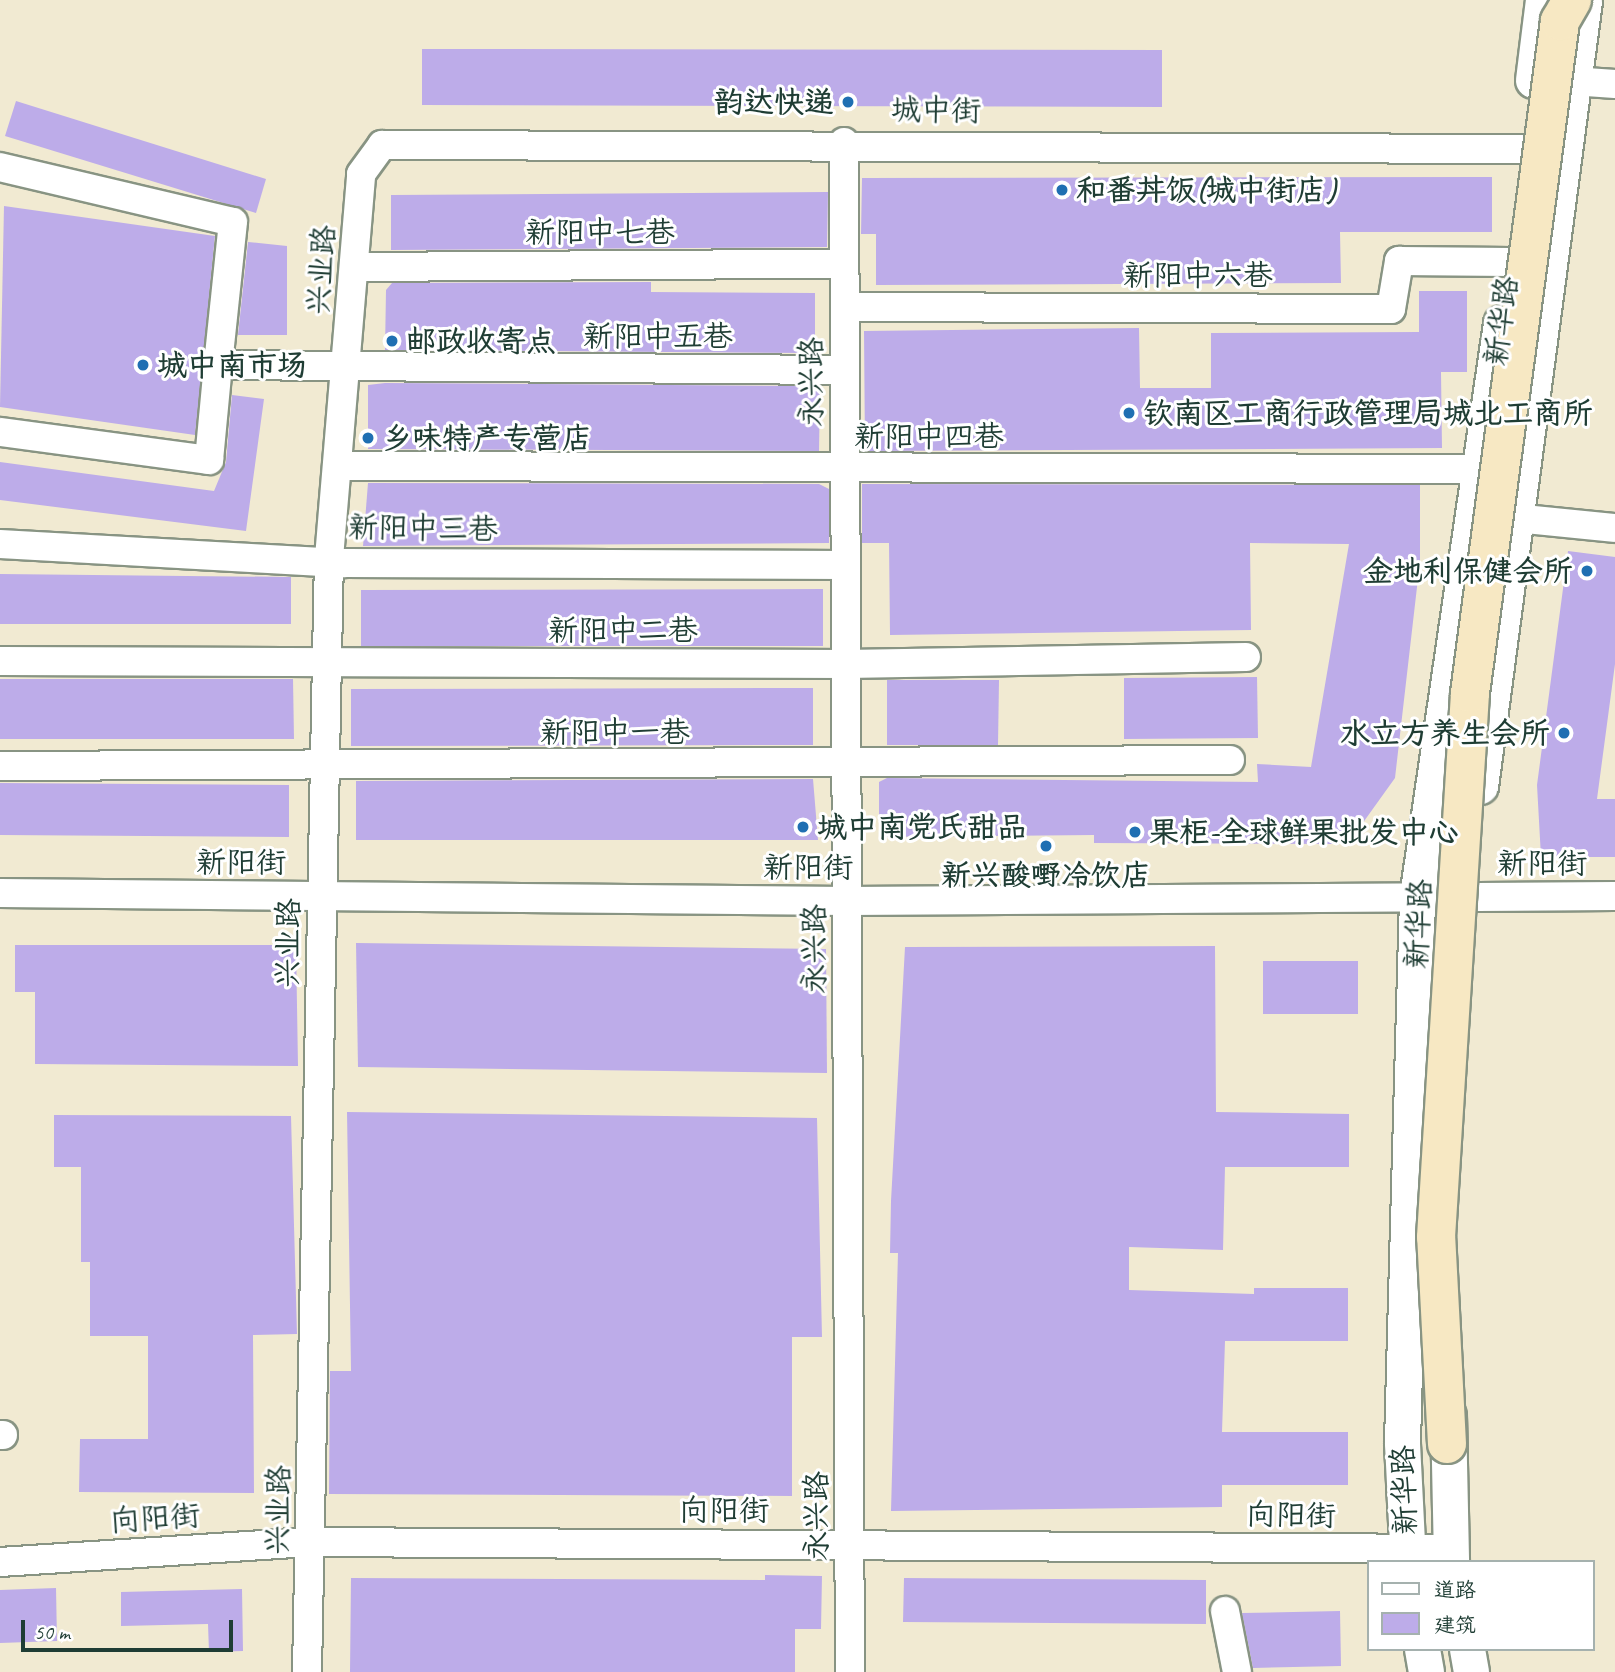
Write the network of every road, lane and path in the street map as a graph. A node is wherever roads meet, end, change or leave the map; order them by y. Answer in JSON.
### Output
{"nodes":[{"id":1,"x":1543,"y":0,"type":"edge"},
{"id":2,"x":1572,"y":0,"type":"edge"},
{"id":3,"x":1584,"y":0,"type":"edge"},
{"id":4,"x":1572,"y":81,"type":"junction"},
{"id":5,"x":1615,"y":84,"type":"edge"},
{"id":6,"x":844,"y":142,"type":"junction"},
{"id":7,"x":1525,"y":149,"type":"junction"},
{"id":8,"x":0,"y":167,"type":"edge"},
{"id":9,"x":361,"y":174,"type":"joint"},
{"id":10,"x":1510,"y":262,"type":"junction"},
{"id":11,"x":844,"y":264,"type":"junction"},
{"id":12,"x":357,"y":267,"type":"junction"},
{"id":13,"x":845,"y":307,"type":"junction"},
{"id":14,"x":218,"y":365,"type":"junction"},
{"id":15,"x":346,"y":368,"type":"junction"},
{"id":16,"x":844,"y":370,"type":"junction"},
{"id":17,"x":0,"y":432,"type":"edge"},
{"id":18,"x":337,"y":466,"type":"junction"},
{"id":19,"x":1479,"y":469,"type":"junction"},
{"id":20,"x":845,"y":470,"type":"junction"},
{"id":21,"x":1515,"y":518,"type":"junction"},
{"id":22,"x":1615,"y":528,"type":"edge"},
{"id":23,"x":0,"y":544,"type":"edge"},
{"id":24,"x":329,"y":558,"type":"junction"},
{"id":25,"x":845,"y":565,"type":"junction"},
{"id":26,"x":1246,"y":657,"type":"dead end"},
{"id":27,"x":0,"y":661,"type":"edge"},
{"id":28,"x":327,"y":663,"type":"junction"},
{"id":29,"x":846,"y":664,"type":"junction"},
{"id":30,"x":1230,"y":760,"type":"dead end"},
{"id":31,"x":325,"y":764,"type":"junction"},
{"id":32,"x":0,"y":766,"type":"edge"},
{"id":33,"x":846,"y":766,"type":"junction"},
{"id":34,"x":0,"y":893,"type":"edge"},
{"id":35,"x":323,"y":896,"type":"junction"},
{"id":36,"x":1466,"y":896,"type":"junction"},
{"id":37,"x":1615,"y":896,"type":"edge"},
{"id":38,"x":1417,"y":897,"type":"junction"},
{"id":39,"x":847,"y":901,"type":"junction"},
{"id":40,"x":1447,"y":1444,"type":"junction"},
{"id":41,"x":311,"y":1542,"type":"junction"},
{"id":42,"x":849,"y":1544,"type":"junction"},
{"id":43,"x":1407,"y":1556,"type":"edge"},
{"id":44,"x":1449,"y":1556,"type":"edge"},
{"id":45,"x":0,"y":1562,"type":"edge"},
{"id":46,"x":1225,"y":1611,"type":"dead end"},
{"id":47,"x":1422,"y":1651,"type":"edge"},
{"id":48,"x":1466,"y":1651,"type":"edge"},
{"id":49,"x":307,"y":1672,"type":"edge"},
{"id":50,"x":850,"y":1672,"type":"edge"},
{"id":51,"x":1237,"y":1672,"type":"edge"},
{"id":52,"x":1426,"y":1672,"type":"edge"},
{"id":53,"x":1471,"y":1672,"type":"edge"}],
"edges":[{"from":1,"to":7,"type":"street","name":"新华路"},
{"from":2,"to":40,"type":"main road","bridge":true},
{"from":3,"to":4,"type":"street","name":"新华路"},
{"from":4,"to":5,"type":"street"},
{"from":4,"to":21,"type":"street","name":"新华路"},
{"from":6,"to":7,"type":"street","name":"城中街"},
{"from":6,"to":9,"type":"street","name":"城中街"},
{"from":6,"to":11,"type":"street","name":"永兴路"},
{"from":7,"to":10,"type":"street","name":"新华路"},
{"from":8,"to":14,"type":"street"},
{"from":9,"to":12,"type":"street","name":"兴业路"},
{"from":10,"to":13,"type":"street","name":"新阳中六巷"},
{"from":10,"to":19,"type":"street","name":"新华路"},
{"from":11,"to":12,"type":"street","name":"新阳中七巷"},
{"from":11,"to":13,"type":"street","name":"永兴路"},
{"from":12,"to":15,"type":"street","name":"兴业路"},
{"from":13,"to":16,"type":"street","name":"永兴路"},
{"from":14,"to":15,"type":"street","name":"新阳中五巷"},
{"from":14,"to":17,"type":"street"},
{"from":15,"to":16,"type":"street","name":"新阳中五巷"},
{"from":15,"to":18,"type":"street","name":"兴业路"},
{"from":16,"to":20,"type":"street","name":"永兴路"},
{"from":18,"to":20,"type":"street","name":"新阳中四巷"},
{"from":18,"to":24,"type":"street","name":"兴业路"},
{"from":19,"to":20,"type":"street","name":"新阳中四巷"},
{"from":19,"to":38,"type":"street","name":"新华路"},
{"from":20,"to":25,"type":"street","name":"永兴路"},
{"from":21,"to":22,"type":"street"},
{"from":21,"to":36,"type":"street","name":"新华路"},
{"from":23,"to":24,"type":"street","name":"新阳中三巷"},
{"from":24,"to":25,"type":"street","name":"新阳中三巷"},
{"from":24,"to":28,"type":"street","name":"兴业路"},
{"from":25,"to":29,"type":"street","name":"永兴路"},
{"from":26,"to":29,"type":"street","name":"新阳中二巷"},
{"from":27,"to":28,"type":"street","name":"新阳中二巷"},
{"from":28,"to":29,"type":"street","name":"新阳中二巷"},
{"from":28,"to":31,"type":"street","name":"兴业路"},
{"from":29,"to":33,"type":"street","name":"永兴路"},
{"from":30,"to":33,"type":"street","name":"新阳中一巷"},
{"from":31,"to":32,"type":"street","name":"新阳中一巷"},
{"from":31,"to":33,"type":"street","name":"新阳中一巷"},
{"from":31,"to":35,"type":"street","name":"兴业路"},
{"from":33,"to":39,"type":"street","name":"永兴路"},
{"from":34,"to":35,"type":"street","name":"新阳街"},
{"from":35,"to":39,"type":"street","name":"新阳街"},
{"from":35,"to":41,"type":"street","name":"兴业路"},
{"from":36,"to":37,"type":"street","name":"新阳街"},
{"from":36,"to":38,"type":"street","name":"新阳街"},
{"from":36,"to":40,"type":"street","name":"新华路"},
{"from":38,"to":39,"type":"street","name":"新阳街"},
{"from":38,"to":43,"type":"street","name":"新华路"},
{"from":39,"to":42,"type":"street","name":"永兴路"},
{"from":40,"to":44,"type":"street","name":"新华路"},
{"from":41,"to":42,"type":"street","name":"向阳街"},
{"from":41,"to":45,"type":"street","name":"向阳街"},
{"from":41,"to":49,"type":"street","name":"兴业路"},
{"from":42,"to":43,"type":"street","name":"向阳街"},
{"from":42,"to":50,"type":"street","name":"永兴路"},
{"from":43,"to":44,"type":"street","name":"向阳街"},
{"from":46,"to":51,"type":"street"},
{"from":47,"to":52,"type":"street"},
{"from":48,"to":53,"type":"street"}]}
